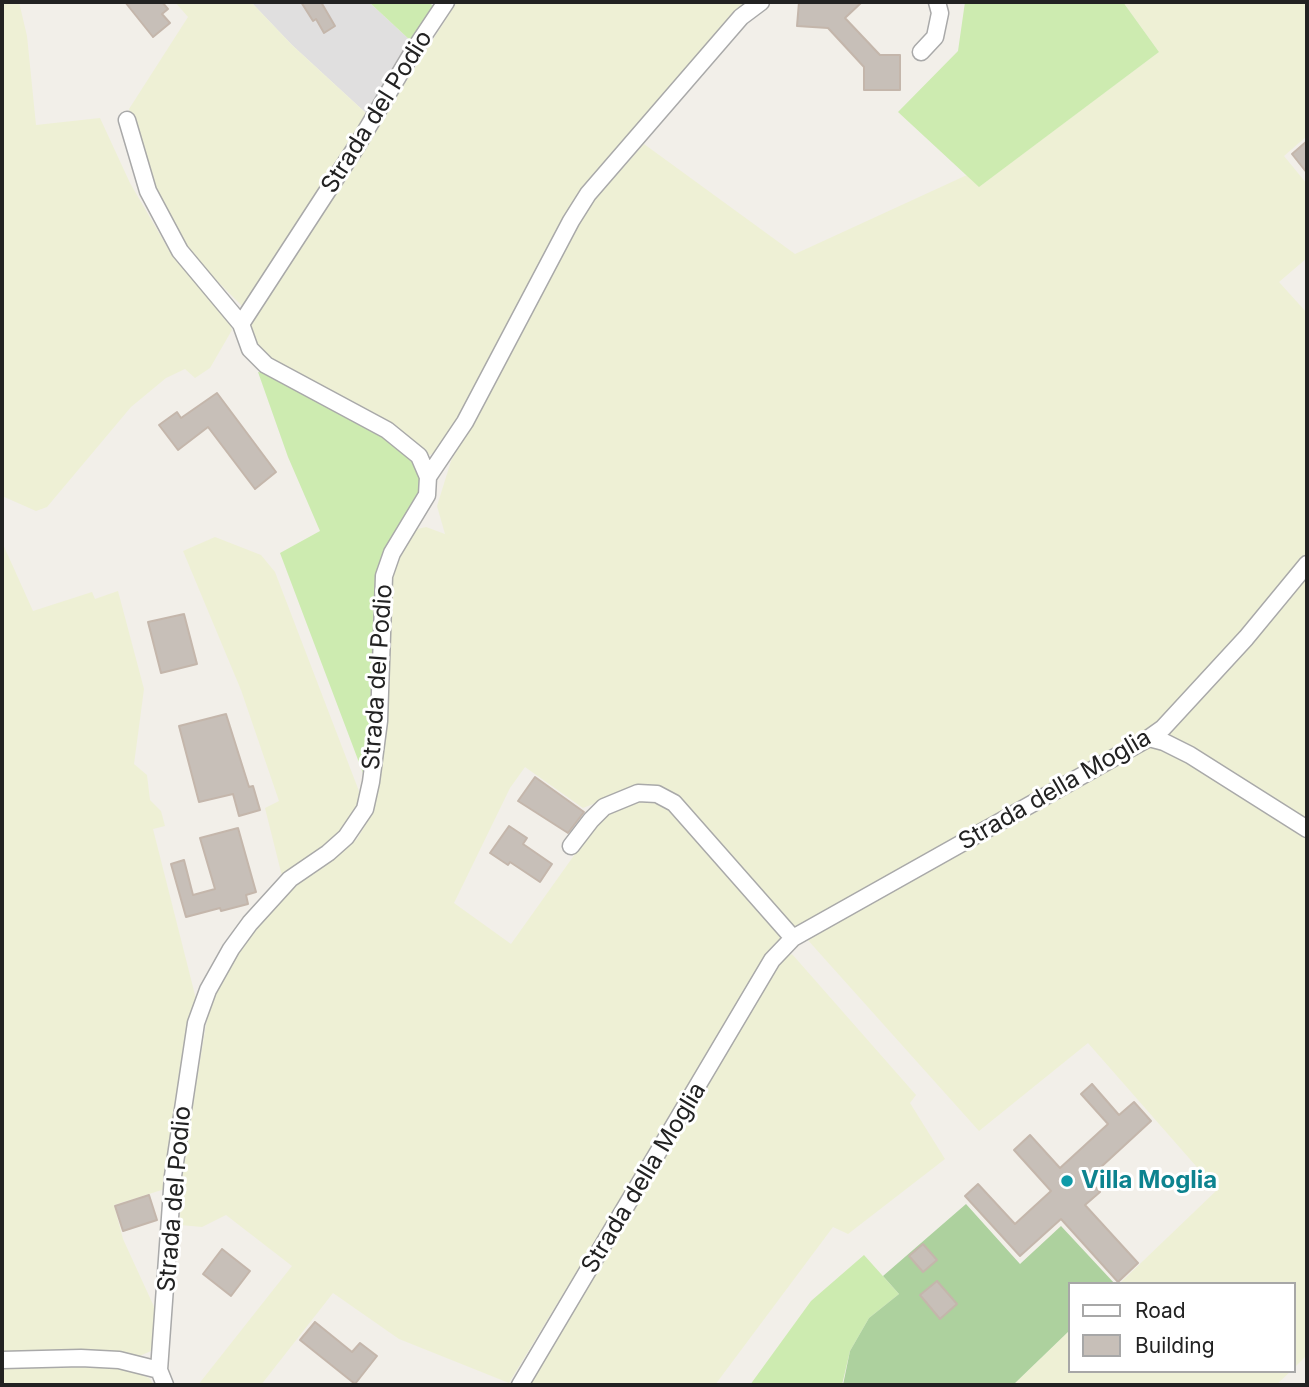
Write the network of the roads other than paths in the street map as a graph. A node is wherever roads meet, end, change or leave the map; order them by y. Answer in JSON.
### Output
{"nodes":[{"id":1,"x":446,"y":2,"type":"edge"},
{"id":2,"x":761,"y":2,"type":"edge"},
{"id":3,"x":937,"y":2,"type":"edge"},
{"id":4,"x":921,"y":52,"type":"dead end"},
{"id":5,"x":127,"y":120,"type":"dead end"},
{"id":6,"x":241,"y":324,"type":"junction"},
{"id":7,"x":428,"y":477,"type":"junction"},
{"id":8,"x":1307,"y":564,"type":"edge"},
{"id":9,"x":1149,"y":738,"type":"junction"},
{"id":10,"x":1307,"y":829,"type":"edge"},
{"id":11,"x":571,"y":846,"type":"dead end"},
{"id":12,"x":793,"y":938,"type":"junction"},
{"id":13,"x":2,"y":1360,"type":"edge"},
{"id":14,"x":162,"y":1378,"type":"edge"},
{"id":15,"x":520,"y":1385,"type":"edge"}],
"edges":[{"from":1,"to":6,"type":"street","name":"Strada del Podio"},
{"from":2,"to":7,"type":"street","name":"Strada del Podio"},
{"from":3,"to":4,"type":"street"},
{"from":5,"to":6,"type":"street"},
{"from":6,"to":7,"type":"street"},
{"from":7,"to":14,"type":"street","name":"Strada del Podio"},
{"from":8,"to":9,"type":"street","name":"Strada della Moglia"},
{"from":9,"to":10,"type":"street"},
{"from":9,"to":12,"type":"street","name":"Strada della Moglia"},
{"from":11,"to":12,"type":"street"},
{"from":12,"to":15,"type":"street","name":"Strada della Moglia"},
{"from":13,"to":14,"type":"street","name":"Strada del Podio"}]}
